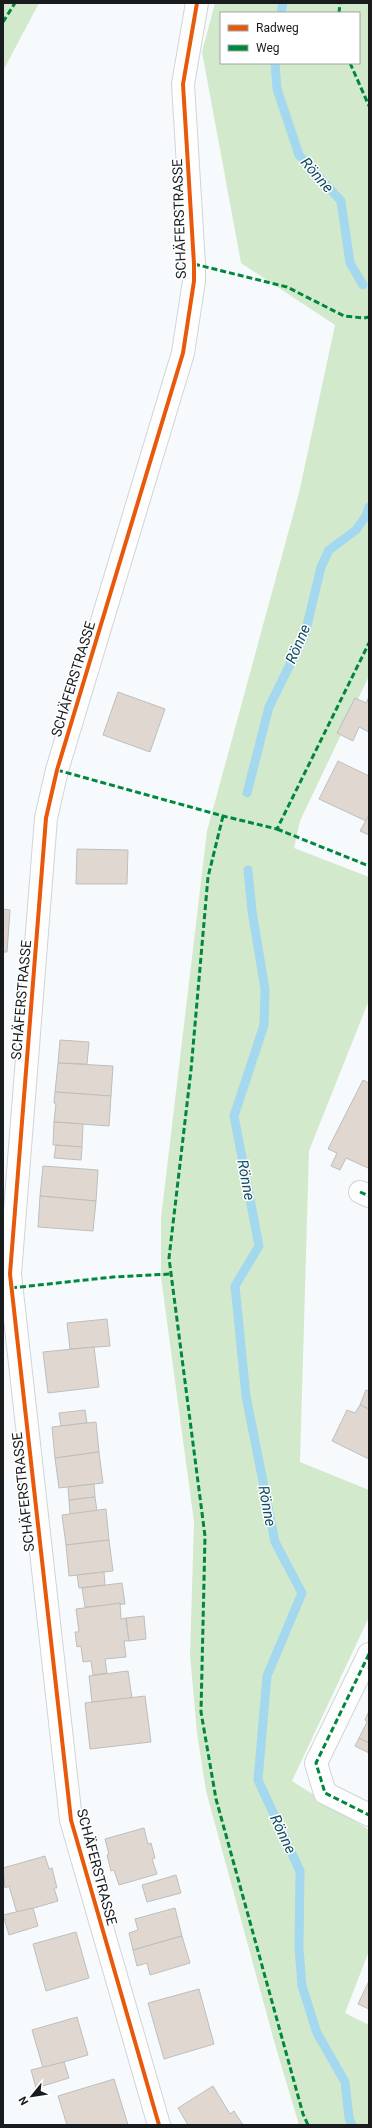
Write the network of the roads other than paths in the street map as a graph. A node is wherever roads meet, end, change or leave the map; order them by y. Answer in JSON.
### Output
{"nodes":[{"id":1,"x":197,"y":3,"type":"edge"},
{"id":2,"x":7,"y":1288,"type":"edge"},
{"id":3,"x":369,"y":1654,"type":"edge"},
{"id":4,"x":369,"y":1815,"type":"edge"},
{"id":5,"x":159,"y":2125,"type":"edge"}],
"edges":[{"from":1,"to":2,"type":"street","name":"SCHÄFERSTRASSE"},
{"from":2,"to":5,"type":"street","name":"SCHÄFERSTRASSE"},
{"from":3,"to":4,"type":"street"}]}
